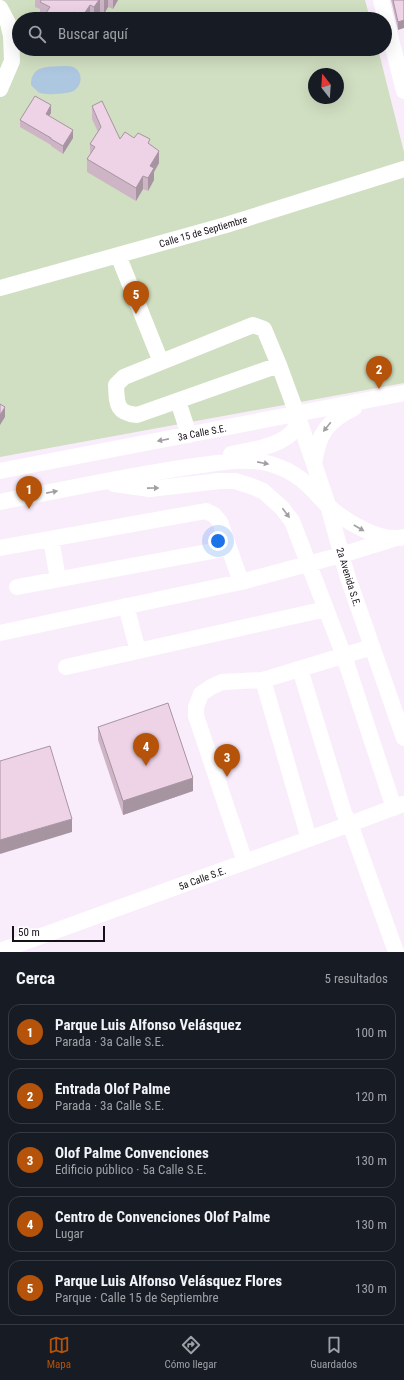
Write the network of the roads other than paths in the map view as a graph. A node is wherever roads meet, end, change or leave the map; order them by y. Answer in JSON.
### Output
{"nodes":[{"id":1,"x":381,"y":0,"type":"edge"},
{"id":2,"x":0,"y":8,"type":"edge"},
{"id":3,"x":385,"y":12,"type":"edge"},
{"id":4,"x":392,"y":30,"type":"edge"},
{"id":5,"x":398,"y":46,"type":"edge"},
{"id":6,"x":1,"y":86,"type":"edge"},
{"id":7,"x":404,"y":91,"type":"edge"},
{"id":8,"x":404,"y":169,"type":"edge"},
{"id":9,"x":118,"y":255,"type":"junction"},
{"id":10,"x":0,"y":288,"type":"edge"},
{"id":11,"x":161,"y":362,"type":"junction"},
{"id":12,"x":279,"y":365,"type":"junction"},
{"id":13,"x":404,"y":394,"type":"edge"},
{"id":14,"x":372,"y":400,"type":"junction"},
{"id":15,"x":178,"y":401,"type":"junction"},
{"id":16,"x":297,"y":414,"type":"junction"},
{"id":17,"x":189,"y":435,"type":"junction"},
{"id":18,"x":314,"y":464,"type":"junction"},
{"id":19,"x":0,"y":471,"type":"edge"},
{"id":20,"x":152,"y":472,"type":"junction"},
{"id":21,"x":100,"y":482,"type":"junction"},
{"id":22,"x":0,"y":502,"type":"edge"},
{"id":23,"x":328,"y":505,"type":"junction"},
{"id":24,"x":400,"y":538,"type":"edge"},
{"id":25,"x":50,"y":539,"type":"junction"},
{"id":26,"x":0,"y":548,"type":"edge"},
{"id":27,"x":229,"y":548,"type":"junction"},
{"id":28,"x":341,"y":555,"type":"junction"},
{"id":29,"x":309,"y":564,"type":"junction"},
{"id":30,"x":58,"y":579,"type":"junction"},
{"id":31,"x":241,"y":582,"type":"junction"},
{"id":32,"x":17,"y":587,"type":"dead end"},
{"id":33,"x":126,"y":606,"type":"junction"},
{"id":34,"x":326,"y":609,"type":"junction"},
{"id":35,"x":0,"y":634,"type":"edge"},
{"id":36,"x":372,"y":647,"type":"junction"},
{"id":37,"x":138,"y":651,"type":"junction"},
{"id":38,"x":344,"y":656,"type":"junction"},
{"id":39,"x":66,"y":667,"type":"dead end"},
{"id":40,"x":300,"y":669,"type":"junction"},
{"id":41,"x":263,"y":680,"type":"junction"},
{"id":42,"x":404,"y":738,"type":"edge"},
{"id":43,"x":399,"y":806,"type":"edge"},
{"id":44,"x":350,"y":824,"type":"junction"},
{"id":45,"x":309,"y":839,"type":"junction"},
{"id":46,"x":246,"y":862,"type":"junction"},
{"id":47,"x":0,"y":951,"type":"edge"},
{"id":48,"x":396,"y":952,"type":"edge"}],
"edges":[{"from":1,"to":3,"type":"street"},
{"from":2,"to":6,"type":"street"},
{"from":4,"to":5,"type":"street"},
{"from":5,"to":7,"type":"street"},
{"from":8,"to":9,"type":"street","name":"Calle 15 de Septiembre"},
{"from":9,"to":10,"type":"street","name":"Calle 15 de Septiembre"},
{"from":9,"to":11,"type":"street"},
{"from":11,"to":12,"type":"street","name":"2a Avenida S.E."},
{"from":11,"to":15,"type":"street","name":"2a Avenida S.E."},
{"from":12,"to":15,"type":"street"},
{"from":12,"to":16,"type":"street","name":"2a Avenida S.E."},
{"from":13,"to":14,"type":"street","name":"3a Calle S.E."},
{"from":14,"to":16,"type":"street","name":"3a Calle S.E."},
{"from":14,"to":18,"type":"street","one_way":true},
{"from":15,"to":17,"type":"street"},
{"from":16,"to":17,"type":"street","name":"3a Calle S.E."},
{"from":16,"to":18,"type":"street","name":"2a Avenida S.E."},
{"from":16,"to":20,"type":"street"},
{"from":17,"to":19,"type":"street","name":"3a Calle S.E.","one_way":true},
{"from":18,"to":23,"type":"street","name":"2a Avenida S.E."},
{"from":20,"to":21,"type":"street"},
{"from":20,"to":23,"type":"street","one_way":true},
{"from":22,"to":21,"type":"street","one_way":true},
{"from":21,"to":29,"type":"street","one_way":true},
{"from":23,"to":24,"type":"street","one_way":true},
{"from":23,"to":28,"type":"street","name":"2a Avenida S.E."},
{"from":24,"to":28,"type":"street"},
{"from":25,"to":26,"type":"street"},
{"from":25,"to":27,"type":"street"},
{"from":25,"to":30,"type":"street"},
{"from":27,"to":30,"type":"street"},
{"from":27,"to":31,"type":"street"},
{"from":28,"to":29,"type":"street"},
{"from":28,"to":36,"type":"street","name":"2a Avenida S.E."},
{"from":29,"to":31,"type":"street"},
{"from":29,"to":34,"type":"street"},
{"from":30,"to":32,"type":"street"},
{"from":31,"to":33,"type":"street"},
{"from":33,"to":35,"type":"street"},
{"from":33,"to":37,"type":"street"},
{"from":34,"to":37,"type":"street"},
{"from":34,"to":38,"type":"street"},
{"from":36,"to":38,"type":"street"},
{"from":36,"to":42,"type":"street","name":"2a Avenida S.E."},
{"from":37,"to":39,"type":"street"},
{"from":38,"to":40,"type":"street"},
{"from":38,"to":43,"type":"street"},
{"from":40,"to":41,"type":"street"},
{"from":40,"to":44,"type":"street"},
{"from":41,"to":45,"type":"street"},
{"from":41,"to":46,"type":"street"},
{"from":43,"to":44,"type":"street","name":"5a Calle S.E."},
{"from":44,"to":45,"type":"street","name":"5a Calle S.E."},
{"from":44,"to":48,"type":"street"},
{"from":45,"to":46,"type":"street","name":"5a Calle S.E."},
{"from":46,"to":47,"type":"street","name":"5a Calle S.E."}]}
